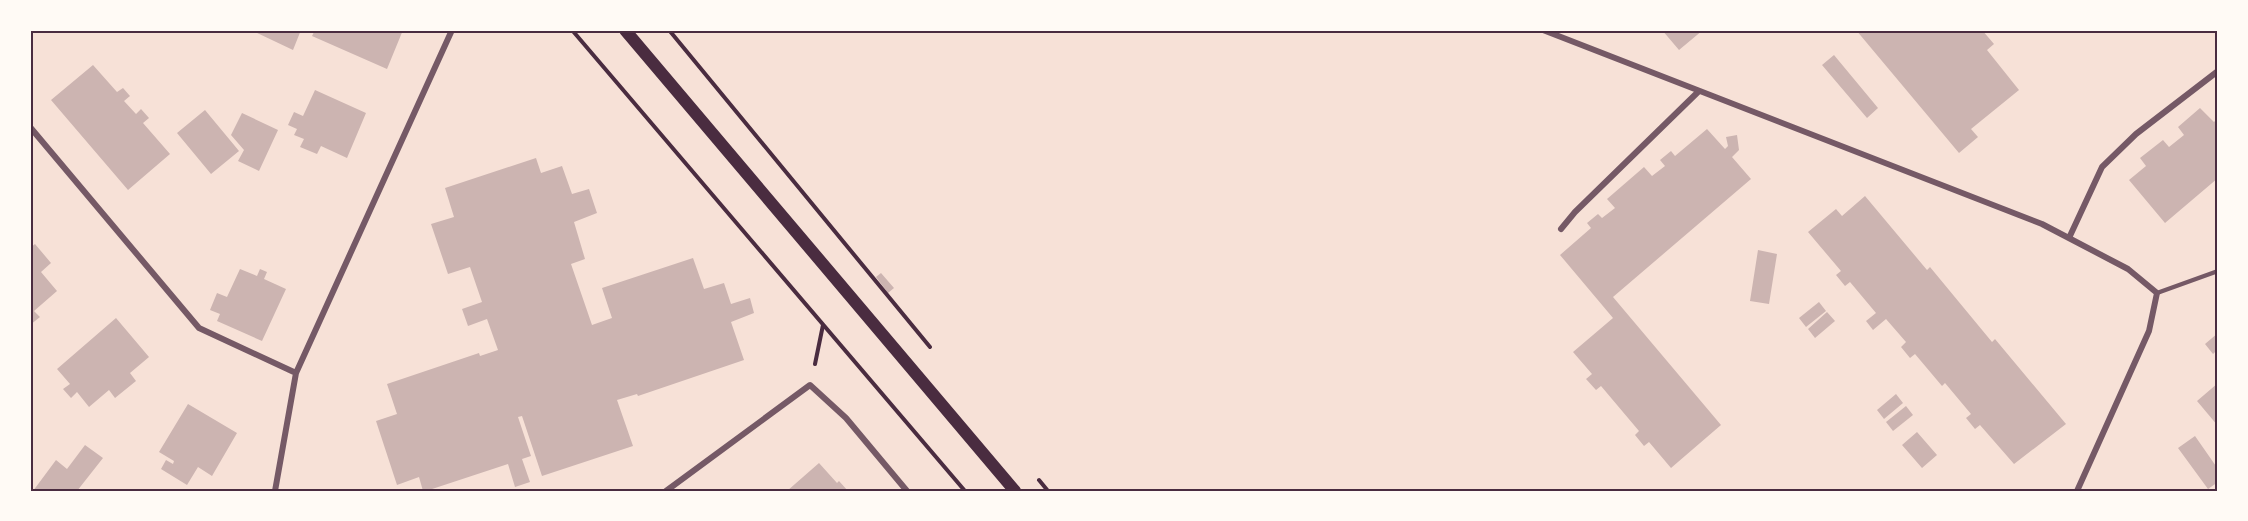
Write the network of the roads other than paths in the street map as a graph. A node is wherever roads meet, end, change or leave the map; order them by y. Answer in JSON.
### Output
{"nodes":[{"id":1,"x":452,"y":30,"type":"edge"},
{"id":2,"x":625,"y":30,"type":"edge"},
{"id":3,"x":1543,"y":30,"type":"edge"},
{"id":4,"x":2218,"y":71,"type":"edge"},
{"id":5,"x":1699,"y":91,"type":"junction"},
{"id":6,"x":30,"y":127,"type":"edge"},
{"id":7,"x":1561,"y":229,"type":"dead end"},
{"id":8,"x":2069,"y":238,"type":"junction"},
{"id":9,"x":2218,"y":271,"type":"edge"},
{"id":10,"x":2157,"y":293,"type":"junction"},
{"id":11,"x":296,"y":373,"type":"junction"},
{"id":12,"x":275,"y":491,"type":"edge"},
{"id":13,"x":666,"y":491,"type":"edge"},
{"id":14,"x":907,"y":491,"type":"edge"},
{"id":15,"x":1015,"y":491,"type":"edge"},
{"id":16,"x":2077,"y":491,"type":"edge"}],
"edges":[{"from":1,"to":11,"type":"street"},
{"from":2,"to":15,"type":"main road"},
{"from":3,"to":5,"type":"street"},
{"from":4,"to":8,"type":"street"},
{"from":5,"to":7,"type":"street"},
{"from":5,"to":8,"type":"street"},
{"from":6,"to":11,"type":"street"},
{"from":8,"to":10,"type":"street"},
{"from":9,"to":10,"type":"lane"},
{"from":10,"to":16,"type":"street"},
{"from":11,"to":12,"type":"street"},
{"from":13,"to":14,"type":"street"}]}
